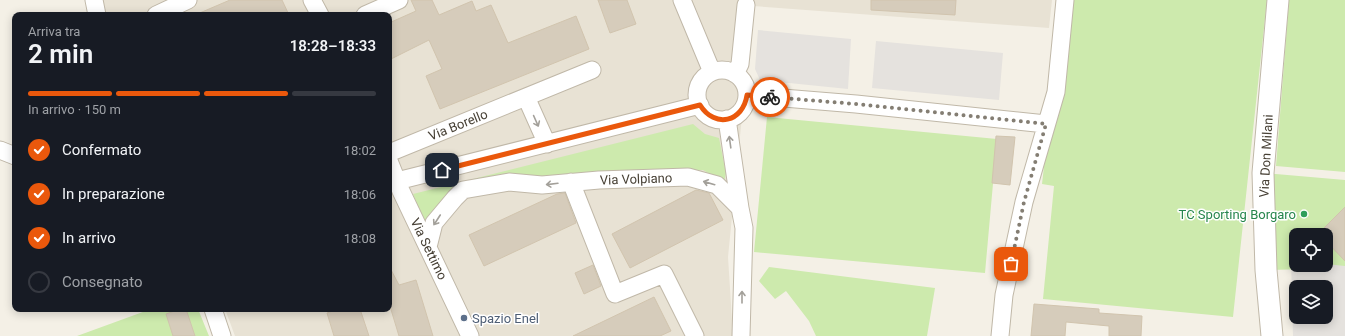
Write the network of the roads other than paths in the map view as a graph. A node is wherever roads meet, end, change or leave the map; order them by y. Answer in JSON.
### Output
{"nodes":[{"id":1,"x":94,"y":0,"type":"edge"},
{"id":2,"x":188,"y":0,"type":"edge"},
{"id":3,"x":312,"y":0,"type":"edge"},
{"id":4,"x":399,"y":0,"type":"edge"},
{"id":5,"x":682,"y":0,"type":"edge"},
{"id":6,"x":1065,"y":0,"type":"edge"},
{"id":7,"x":1278,"y":0,"type":"edge"},
{"id":8,"x":746,"y":5,"type":"dead end"},
{"id":9,"x":96,"y":12,"type":"edge"},
{"id":10,"x":162,"y":12,"type":"edge"},
{"id":11,"x":318,"y":12,"type":"edge"},
{"id":12,"x":372,"y":12,"type":"edge"},
{"id":13,"x":592,"y":70,"type":"dead end"},
{"id":14,"x":712,"y":72,"type":"junction"},
{"id":15,"x":735,"y":74,"type":"junction"},
{"id":16,"x":747,"y":95,"type":"junction"},
{"id":17,"x":526,"y":97,"type":"junction"},
{"id":18,"x":700,"y":105,"type":"junction"},
{"id":19,"x":727,"y":119,"type":"junction"},
{"id":20,"x":1046,"y":124,"type":"junction"},
{"id":21,"x":546,"y":144,"type":"junction"},
{"id":22,"x":0,"y":150,"type":"edge"},
{"id":23,"x":392,"y":153,"type":"edge"},
{"id":24,"x":12,"y":155,"type":"edge"},
{"id":25,"x":393,"y":182,"type":"edge"},
{"id":26,"x":571,"y":182,"type":"junction"},
{"id":27,"x":740,"y":208,"type":"junction"},
{"id":28,"x":428,"y":247,"type":"junction"},
{"id":29,"x":214,"y":312,"type":"edge"},
{"id":30,"x":222,"y":336,"type":"edge"},
{"id":31,"x":470,"y":336,"type":"edge"},
{"id":32,"x":695,"y":336,"type":"edge"},
{"id":33,"x":741,"y":336,"type":"edge"},
{"id":34,"x":1000,"y":336,"type":"edge"},
{"id":35,"x":1272,"y":336,"type":"edge"}],
"edges":[{"from":1,"to":9,"type":"street"},
{"from":2,"to":10,"type":"street"},
{"from":3,"to":11,"type":"street"},
{"from":4,"to":12,"type":"street"},
{"from":5,"to":14,"type":"street"},
{"from":6,"to":20,"type":"street"},
{"from":7,"to":35,"type":"street","name":"Via Don Milani"},
{"from":8,"to":15,"type":"street"},
{"from":13,"to":17,"type":"street","name":"Via Borello"},
{"from":14,"to":15,"type":"street"},
{"from":14,"to":18,"type":"street"},
{"from":15,"to":16,"type":"street"},
{"from":16,"to":19,"type":"street"},
{"from":16,"to":20,"type":"street"},
{"from":17,"to":21,"type":"street","one_way":true},
{"from":17,"to":23,"type":"street","name":"Via Borello"},
{"from":18,"to":19,"type":"street"},
{"from":18,"to":21,"type":"street"},
{"from":27,"to":19,"type":"street","one_way":true},
{"from":20,"to":34,"type":"street"},
{"from":21,"to":25,"type":"street"},
{"from":22,"to":24,"type":"street"},
{"from":25,"to":28,"type":"street","name":"Via Settimo"},
{"from":27,"to":26,"type":"street","name":"Via Volpiano","one_way":true},
{"from":26,"to":28,"type":"street","name":"Via Volpiano","one_way":true},
{"from":26,"to":32,"type":"street"},
{"from":33,"to":27,"type":"street","one_way":true},
{"from":28,"to":31,"type":"street","name":"Via Settimo"},
{"from":29,"to":30,"type":"street"}]}
